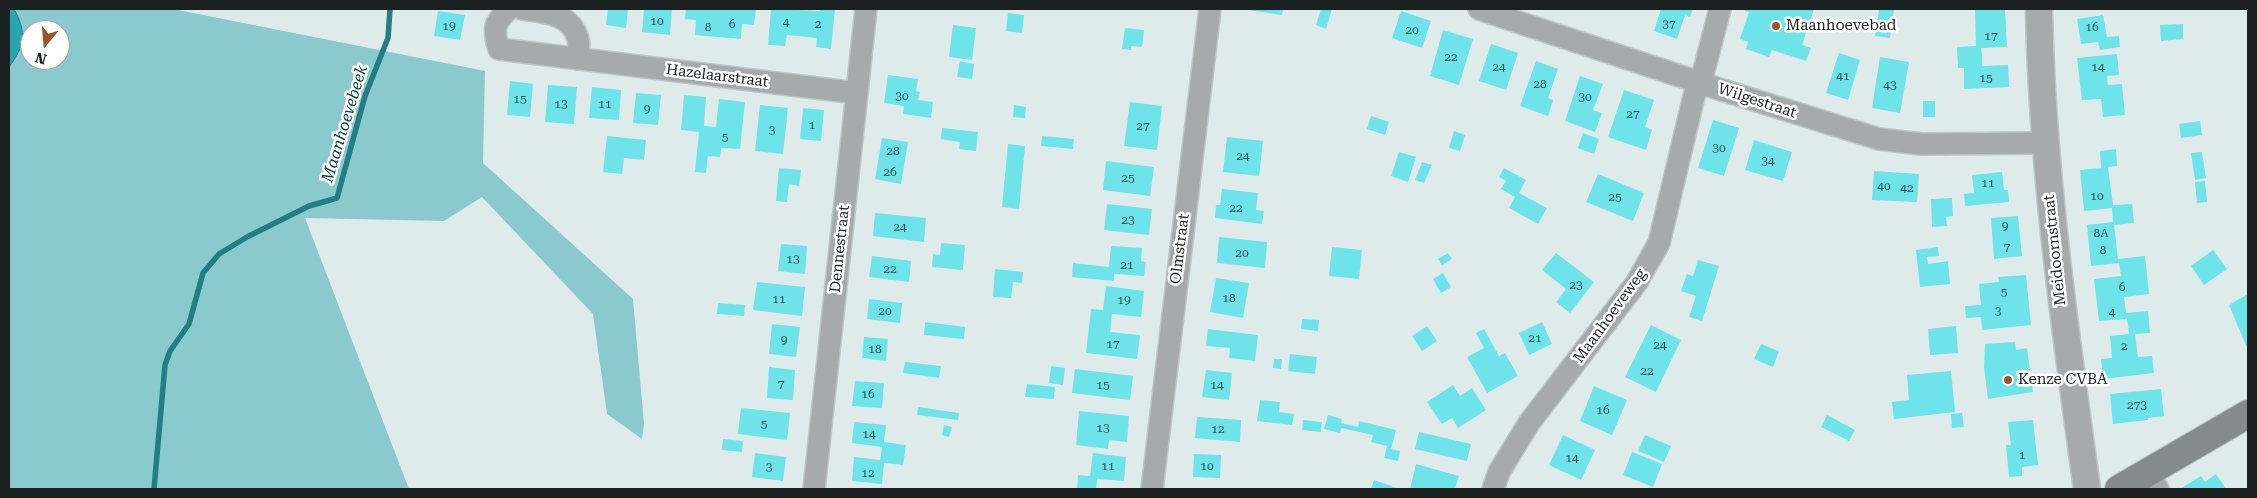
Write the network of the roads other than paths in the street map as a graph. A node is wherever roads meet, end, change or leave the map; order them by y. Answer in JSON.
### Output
{"nodes":[{"id":1,"x":509,"y":9,"type":"edge"},
{"id":2,"x":522,"y":9,"type":"edge"},
{"id":3,"x":866,"y":9,"type":"edge"},
{"id":4,"x":1210,"y":9,"type":"edge"},
{"id":5,"x":1479,"y":9,"type":"edge"},
{"id":6,"x":1720,"y":9,"type":"edge"},
{"id":7,"x":2039,"y":9,"type":"edge"},
{"id":8,"x":577,"y":59,"type":"junction"},
{"id":9,"x":1700,"y":82,"type":"junction"},
{"id":10,"x":857,"y":93,"type":"junction"},
{"id":11,"x":2044,"y":143,"type":"junction"},
{"id":12,"x":2248,"y":414,"type":"edge"},
{"id":13,"x":2152,"y":481,"type":"edge"},
{"id":14,"x":814,"y":489,"type":"edge"},
{"id":15,"x":1152,"y":489,"type":"edge"},
{"id":16,"x":1493,"y":489,"type":"edge"},
{"id":17,"x":2087,"y":489,"type":"edge"},
{"id":18,"x":2119,"y":489,"type":"edge"}],
"edges":[{"from":1,"to":8,"type":"street","name":"Hazelaarstraat"},
{"from":2,"to":8,"type":"street"},
{"from":3,"to":10,"type":"street","name":"Dennestraat"},
{"from":4,"to":15,"type":"street","name":"Olmstraat"},
{"from":5,"to":9,"type":"street","name":"Wilgestraat"},
{"from":6,"to":9,"type":"street","name":"Maanhoeveweg"},
{"from":7,"to":11,"type":"street","name":"Meidoornstraat"},
{"from":8,"to":10,"type":"street","name":"Hazelaarstraat"},
{"from":9,"to":11,"type":"street","name":"Wilgestraat"},
{"from":9,"to":16,"type":"street","name":"Maanhoeveweg"},
{"from":10,"to":14,"type":"street","name":"Dennestraat"},
{"from":11,"to":17,"type":"street","name":"Meidoornstraat"},
{"from":12,"to":13,"type":"main road"},
{"from":13,"to":18,"type":"main road"}]}
